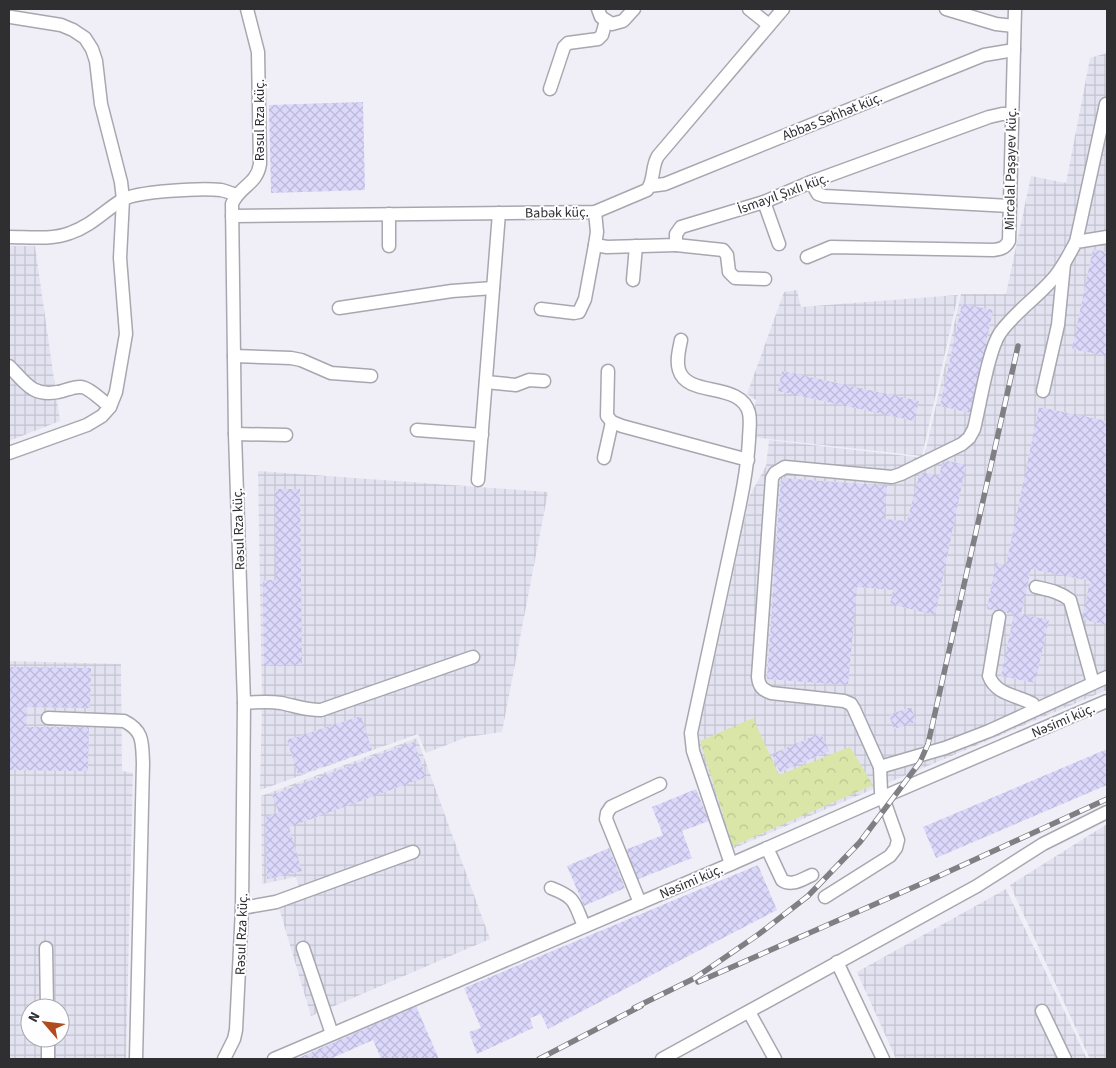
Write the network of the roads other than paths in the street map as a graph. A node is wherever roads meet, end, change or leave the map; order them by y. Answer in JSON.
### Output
{"nodes":[{"id":1,"x":246,"y":9,"type":"edge"},
{"id":2,"x":598,"y":9,"type":"edge"},
{"id":3,"x":634,"y":9,"type":"edge"},
{"id":4,"x":749,"y":9,"type":"edge"},
{"id":5,"x":783,"y":9,"type":"edge"},
{"id":6,"x":946,"y":9,"type":"edge"},
{"id":7,"x":1015,"y":9,"type":"edge"},
{"id":8,"x":12,"y":17,"type":"dead end"},
{"id":9,"x":606,"y":21,"type":"junction"},
{"id":10,"x":769,"y":25,"type":"junction"},
{"id":11,"x":1014,"y":26,"type":"junction"},
{"id":12,"x":1014,"y":50,"type":"junction"},
{"id":13,"x":550,"y":89,"type":"dead end"},
{"id":14,"x":1106,"y":104,"type":"dead end"},
{"id":15,"x":1012,"y":114,"type":"junction"},
{"id":16,"x":812,"y":182,"type":"junction"},
{"id":17,"x":650,"y":186,"type":"junction"},
{"id":18,"x":236,"y":195,"type":"junction"},
{"id":19,"x":123,"y":199,"type":"junction"},
{"id":20,"x":764,"y":202,"type":"junction"},
{"id":21,"x":1010,"y":206,"type":"junction"},
{"id":22,"x":595,"y":212,"type":"junction"},
{"id":23,"x":389,"y":214,"type":"junction"},
{"id":24,"x":499,"y":214,"type":"junction"},
{"id":25,"x":232,"y":216,"type":"junction"},
{"id":26,"x":9,"y":237,"type":"edge"},
{"id":27,"x":1107,"y":237,"type":"edge"},
{"id":28,"x":1076,"y":242,"type":"junction"},
{"id":29,"x":779,"y":244,"type":"dead end"},
{"id":30,"x":595,"y":245,"type":"junction"},
{"id":31,"x":676,"y":245,"type":"junction"},
{"id":32,"x":389,"y":246,"type":"dead end"},
{"id":33,"x":636,"y":246,"type":"junction"},
{"id":34,"x":807,"y":257,"type":"dead end"},
{"id":35,"x":1064,"y":264,"type":"junction"},
{"id":36,"x":765,"y":279,"type":"dead end"},
{"id":37,"x":633,"y":280,"type":"dead end"},
{"id":38,"x":493,"y":288,"type":"junction"},
{"id":39,"x":339,"y":308,"type":"dead end"},
{"id":40,"x":541,"y":309,"type":"dead end"},
{"id":41,"x":681,"y":340,"type":"dead end"},
{"id":42,"x":234,"y":356,"type":"junction"},
{"id":43,"x":9,"y":366,"type":"edge"},
{"id":44,"x":608,"y":370,"type":"dead end"},
{"id":45,"x":371,"y":376,"type":"dead end"},
{"id":46,"x":544,"y":381,"type":"dead end"},
{"id":47,"x":486,"y":382,"type":"junction"},
{"id":48,"x":1043,"y":391,"type":"dead end"},
{"id":49,"x":110,"y":407,"type":"junction"},
{"id":50,"x":612,"y":422,"type":"junction"},
{"id":51,"x":417,"y":430,"type":"dead end"},
{"id":52,"x":235,"y":434,"type":"junction"},
{"id":53,"x":286,"y":435,"type":"dead end"},
{"id":54,"x":482,"y":435,"type":"junction"},
{"id":55,"x":9,"y":453,"type":"edge"},
{"id":56,"x":604,"y":458,"type":"dead end"},
{"id":57,"x":748,"y":460,"type":"junction"},
{"id":58,"x":478,"y":480,"type":"dead end"},
{"id":59,"x":1036,"y":587,"type":"dead end"},
{"id":60,"x":999,"y":616,"type":"dead end"},
{"id":61,"x":473,"y":657,"type":"dead end"},
{"id":62,"x":1107,"y":677,"type":"edge"},
{"id":63,"x":1093,"y":683,"type":"junction"},
{"id":64,"x":1107,"y":701,"type":"edge"},
{"id":65,"x":244,"y":703,"type":"junction"},
{"id":66,"x":1036,"y":709,"type":"junction"},
{"id":67,"x":48,"y":718,"type":"dead end"},
{"id":68,"x":880,"y":767,"type":"junction"},
{"id":69,"x":660,"y":784,"type":"dead end"},
{"id":70,"x":883,"y":797,"type":"junction"},
{"id":71,"x":1107,"y":812,"type":"edge"},
{"id":72,"x":767,"y":848,"type":"junction"},
{"id":73,"x":413,"y":852,"type":"dead end"},
{"id":74,"x":731,"y":864,"type":"junction"},
{"id":75,"x":812,"y":875,"type":"dead end"},
{"id":76,"x":551,"y":888,"type":"dead end"},
{"id":77,"x":825,"y":897,"type":"dead end"},
{"id":78,"x":640,"y":903,"type":"junction"},
{"id":79,"x":242,"y":908,"type":"junction"},
{"id":80,"x":584,"y":926,"type":"junction"},
{"id":81,"x":46,"y":948,"type":"dead end"},
{"id":82,"x":303,"y":948,"type":"dead end"},
{"id":83,"x":836,"y":962,"type":"junction"},
{"id":84,"x":47,"y":998,"type":"edge"},
{"id":85,"x":1042,"y":1011,"type":"dead end"},
{"id":86,"x":748,"y":1012,"type":"junction"},
{"id":87,"x":332,"y":1034,"type":"junction"},
{"id":88,"x":136,"y":1059,"type":"edge"},
{"id":89,"x":224,"y":1059,"type":"edge"},
{"id":90,"x":274,"y":1059,"type":"edge"},
{"id":91,"x":662,"y":1059,"type":"edge"},
{"id":92,"x":775,"y":1059,"type":"edge"},
{"id":93,"x":883,"y":1059,"type":"edge"},
{"id":94,"x":1065,"y":1059,"type":"edge"}],
"edges":[{"from":1,"to":18,"type":"street","name":"Rəsul Rza küç."},
{"from":2,"to":9,"type":"street"},
{"from":3,"to":9,"type":"street"},
{"from":4,"to":10,"type":"street"},
{"from":5,"to":10,"type":"street"},
{"from":6,"to":11,"type":"street"},
{"from":7,"to":11,"type":"street","name":"Mircəlal Paşayev küç."},
{"from":8,"to":19,"type":"street"},
{"from":9,"to":13,"type":"street"},
{"from":10,"to":17,"type":"street"},
{"from":11,"to":12,"type":"street","name":"Mircəlal Paşayev küç."},
{"from":12,"to":15,"type":"street","name":"Mircəlal Paşayev küç."},
{"from":12,"to":17,"type":"street","name":"Abbas Səhhət küç."},
{"from":14,"to":28,"type":"street"},
{"from":15,"to":16,"type":"street","name":"İsmayıl Şıxlı küç."},
{"from":15,"to":21,"type":"street","name":"Mircəlal Paşayev küç."},
{"from":16,"to":20,"type":"street","name":"İsmayıl Şıxlı küç."},
{"from":16,"to":21,"type":"street"},
{"from":17,"to":22,"type":"street","name":"Babək küç."},
{"from":18,"to":19,"type":"street"},
{"from":18,"to":25,"type":"street","name":"Rəsul Rza küç."},
{"from":19,"to":26,"type":"street"},
{"from":19,"to":49,"type":"street"},
{"from":20,"to":29,"type":"street"},
{"from":20,"to":31,"type":"street","name":"İsmayıl Şıxlı küç."},
{"from":21,"to":34,"type":"street","name":"Mircəlal Paşayev küç."},
{"from":22,"to":24,"type":"street","name":"Babək küç."},
{"from":22,"to":30,"type":"street"},
{"from":23,"to":24,"type":"street","name":"Babək küç."},
{"from":23,"to":25,"type":"street","name":"Babək küç."},
{"from":23,"to":32,"type":"street"},
{"from":24,"to":38,"type":"street"},
{"from":25,"to":42,"type":"street","name":"Rəsul Rza küç."},
{"from":27,"to":28,"type":"street"},
{"from":28,"to":35,"type":"street"},
{"from":30,"to":33,"type":"street"},
{"from":30,"to":40,"type":"street"},
{"from":31,"to":33,"type":"street"},
{"from":31,"to":36,"type":"street"},
{"from":33,"to":37,"type":"street"},
{"from":35,"to":48,"type":"street"},
{"from":35,"to":68,"type":"street"},
{"from":38,"to":39,"type":"street"},
{"from":38,"to":47,"type":"street"},
{"from":41,"to":57,"type":"street"},
{"from":42,"to":45,"type":"street"},
{"from":42,"to":52,"type":"street","name":"Rəsul Rza küç."},
{"from":43,"to":49,"type":"street"},
{"from":44,"to":50,"type":"street"},
{"from":46,"to":47,"type":"street"},
{"from":47,"to":54,"type":"street"},
{"from":49,"to":55,"type":"street"},
{"from":50,"to":56,"type":"street"},
{"from":50,"to":57,"type":"street"},
{"from":51,"to":54,"type":"street"},
{"from":52,"to":53,"type":"street"},
{"from":52,"to":65,"type":"street","name":"Rəsul Rza küç."},
{"from":54,"to":58,"type":"street"},
{"from":57,"to":74,"type":"street"},
{"from":59,"to":63,"type":"street"},
{"from":60,"to":66,"type":"street"},
{"from":61,"to":65,"type":"street"},
{"from":62,"to":63,"type":"street"},
{"from":63,"to":66,"type":"street"},
{"from":64,"to":70,"type":"street","name":"Nəsimi küç."},
{"from":65,"to":79,"type":"street","name":"Rəsul Rza küç."},
{"from":66,"to":68,"type":"street"},
{"from":67,"to":88,"type":"street"},
{"from":68,"to":70,"type":"street"},
{"from":69,"to":78,"type":"street"},
{"from":70,"to":72,"type":"street","name":"Nəsimi küç."},
{"from":70,"to":77,"type":"street"},
{"from":71,"to":83,"type":"street"},
{"from":72,"to":74,"type":"street","name":"Nəsimi küç."},
{"from":72,"to":75,"type":"street"},
{"from":73,"to":79,"type":"street"},
{"from":74,"to":78,"type":"street","name":"Nəsimi küç."},
{"from":76,"to":80,"type":"street"},
{"from":78,"to":80,"type":"street","name":"Nəsimi küç."},
{"from":79,"to":89,"type":"street","name":"Rəsul Rza küç."},
{"from":80,"to":87,"type":"street","name":"Nəsimi küç."},
{"from":81,"to":84,"type":"street"},
{"from":82,"to":87,"type":"street"},
{"from":83,"to":86,"type":"street"},
{"from":83,"to":93,"type":"street"},
{"from":85,"to":94,"type":"street"},
{"from":86,"to":91,"type":"street"},
{"from":86,"to":92,"type":"street"},
{"from":87,"to":90,"type":"street","name":"Nəsimi küç."}]}
